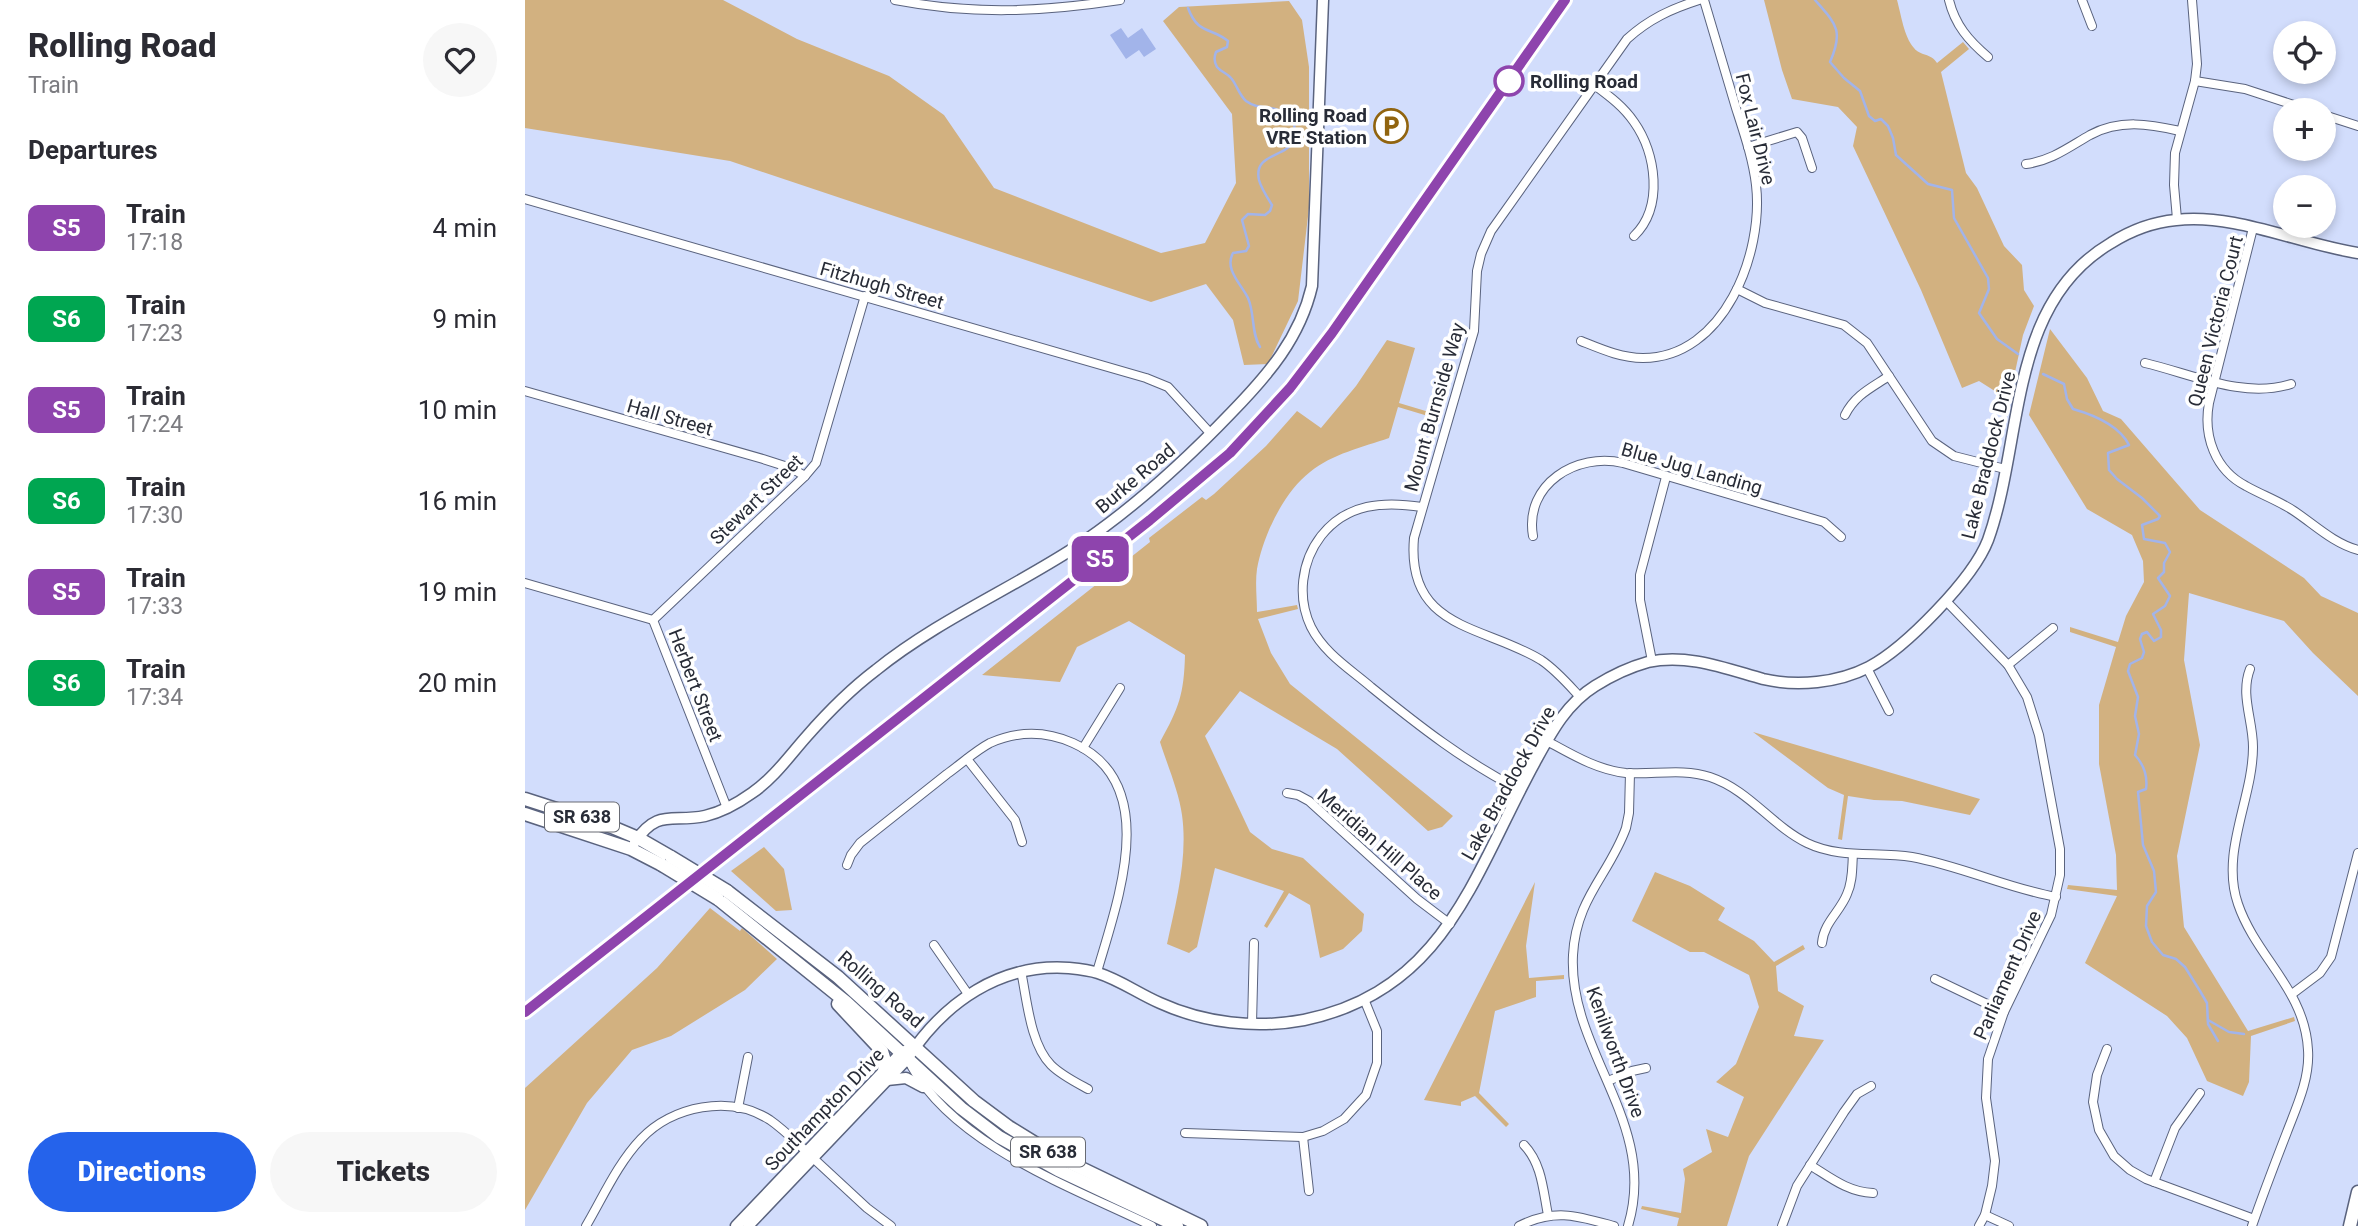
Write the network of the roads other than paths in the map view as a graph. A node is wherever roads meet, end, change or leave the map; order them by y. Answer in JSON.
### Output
{"nodes":[{"id":1,"x":895,"y":0,"type":"edge"},
{"id":2,"x":1119,"y":0,"type":"edge"},
{"id":3,"x":1323,"y":0,"type":"edge"},
{"id":4,"x":1701,"y":0,"type":"edge"},
{"id":5,"x":1949,"y":0,"type":"edge"},
{"id":6,"x":2082,"y":0,"type":"edge"},
{"id":7,"x":2192,"y":0,"type":"edge"},
{"id":8,"x":1074,"y":4,"type":"edge"},
{"id":9,"x":2092,"y":26,"type":"dead end"},
{"id":10,"x":1988,"y":57,"type":"dead end"},
{"id":11,"x":2195,"y":81,"type":"junction"},
{"id":12,"x":1594,"y":84,"type":"junction"},
{"id":13,"x":2273,"y":98,"type":"edge"},
{"id":14,"x":2336,"y":119,"type":"edge"},
{"id":15,"x":2358,"y":127,"type":"edge"},
{"id":16,"x":2180,"y":131,"type":"junction"},
{"id":17,"x":1748,"y":147,"type":"junction"},
{"id":18,"x":2027,"y":164,"type":"dead end"},
{"id":19,"x":1812,"y":168,"type":"dead end"},
{"id":20,"x":525,"y":200,"type":"edge"},
{"id":21,"x":2177,"y":219,"type":"junction"},
{"id":22,"x":2253,"y":229,"type":"junction"},
{"id":23,"x":1634,"y":236,"type":"dead end"},
{"id":24,"x":2358,"y":253,"type":"edge"},
{"id":25,"x":1738,"y":289,"type":"junction"},
{"id":26,"x":865,"y":296,"type":"junction"},
{"id":27,"x":1581,"y":341,"type":"dead end"},
{"id":28,"x":2145,"y":363,"type":"dead end"},
{"id":29,"x":1889,"y":376,"type":"junction"},
{"id":30,"x":2215,"y":381,"type":"junction"},
{"id":31,"x":2291,"y":384,"type":"dead end"},
{"id":32,"x":525,"y":391,"type":"edge"},
{"id":33,"x":1845,"y":415,"type":"dead end"},
{"id":34,"x":1211,"y":434,"type":"junction"},
{"id":35,"x":2005,"y":469,"type":"junction"},
{"id":36,"x":805,"y":476,"type":"junction"},
{"id":37,"x":1666,"y":477,"type":"junction"},
{"id":38,"x":1422,"y":507,"type":"junction"},
{"id":39,"x":1533,"y":536,"type":"dead end"},
{"id":40,"x":1841,"y":537,"type":"dead end"},
{"id":41,"x":2358,"y":550,"type":"edge"},
{"id":42,"x":525,"y":583,"type":"edge"},
{"id":43,"x":1946,"y":601,"type":"junction"},
{"id":44,"x":653,"y":620,"type":"junction"},
{"id":45,"x":2053,"y":628,"type":"dead end"},
{"id":46,"x":1652,"y":661,"type":"junction"},
{"id":47,"x":2008,"y":665,"type":"junction"},
{"id":48,"x":1867,"y":668,"type":"junction"},
{"id":49,"x":2249,"y":669,"type":"dead end"},
{"id":50,"x":1120,"y":688,"type":"dead end"},
{"id":51,"x":1580,"y":696,"type":"junction"},
{"id":52,"x":1889,"y":711,"type":"dead end"},
{"id":53,"x":1547,"y":741,"type":"junction"},
{"id":54,"x":1083,"y":748,"type":"junction"},
{"id":55,"x":967,"y":759,"type":"junction"},
{"id":56,"x":1630,"y":773,"type":"junction"},
{"id":57,"x":1520,"y":790,"type":"junction"},
{"id":58,"x":1287,"y":793,"type":"dead end"},
{"id":59,"x":525,"y":799,"type":"edge"},
{"id":60,"x":727,"y":808,"type":"junction"},
{"id":61,"x":525,"y":814,"type":"edge"},
{"id":62,"x":1022,"y":842,"type":"dead end"},
{"id":63,"x":635,"y":843,"type":"junction"},
{"id":64,"x":2358,"y":853,"type":"edge"},
{"id":65,"x":1853,"y":854,"type":"junction"},
{"id":66,"x":848,"y":865,"type":"dead end"},
{"id":67,"x":722,"y":895,"type":"junction"},
{"id":68,"x":2056,"y":897,"type":"junction"},
{"id":69,"x":1450,"y":924,"type":"junction"},
{"id":70,"x":1254,"y":943,"type":"dead end"},
{"id":71,"x":1822,"y":943,"type":"dead end"},
{"id":72,"x":934,"y":945,"type":"dead end"},
{"id":73,"x":1021,"y":971,"type":"junction"},
{"id":74,"x":810,"y":972,"type":"junction"},
{"id":75,"x":1097,"y":972,"type":"junction"},
{"id":76,"x":1934,"y":979,"type":"dead end"},
{"id":77,"x":968,"y":994,"type":"junction"},
{"id":78,"x":2292,"y":994,"type":"junction"},
{"id":79,"x":1364,"y":999,"type":"junction"},
{"id":80,"x":2004,"y":1012,"type":"junction"},
{"id":81,"x":1252,"y":1024,"type":"junction"},
{"id":82,"x":916,"y":1046,"type":"junction"},
{"id":83,"x":2107,"y":1049,"type":"dead end"},
{"id":84,"x":904,"y":1056,"type":"junction"},
{"id":85,"x":748,"y":1057,"type":"dead end"},
{"id":86,"x":1646,"y":1068,"type":"dead end"},
{"id":87,"x":885,"y":1076,"type":"junction"},
{"id":88,"x":1608,"y":1081,"type":"junction"},
{"id":89,"x":1871,"y":1086,"type":"dead end"},
{"id":90,"x":923,"y":1087,"type":"junction"},
{"id":91,"x":1088,"y":1089,"type":"dead end"},
{"id":92,"x":2200,"y":1093,"type":"dead end"},
{"id":93,"x":738,"y":1108,"type":"junction"},
{"id":94,"x":1185,"y":1133,"type":"dead end"},
{"id":95,"x":1303,"y":1137,"type":"junction"},
{"id":96,"x":1524,"y":1144,"type":"dead end"},
{"id":97,"x":810,"y":1155,"type":"junction"},
{"id":98,"x":1810,"y":1165,"type":"junction"},
{"id":99,"x":2154,"y":1182,"type":"junction"},
{"id":100,"x":1309,"y":1191,"type":"dead end"},
{"id":101,"x":2358,"y":1192,"type":"edge"},
{"id":102,"x":1873,"y":1193,"type":"dead end"},
{"id":103,"x":1548,"y":1215,"type":"junction"},
{"id":104,"x":1985,"y":1215,"type":"junction"},
{"id":105,"x":2253,"y":1223,"type":"edge"},
{"id":106,"x":586,"y":1226,"type":"edge"},
{"id":107,"x":736,"y":1226,"type":"edge"},
{"id":108,"x":748,"y":1226,"type":"edge"},
{"id":109,"x":891,"y":1226,"type":"edge"},
{"id":110,"x":1152,"y":1226,"type":"edge"},
{"id":111,"x":1177,"y":1226,"type":"edge"},
{"id":112,"x":1201,"y":1226,"type":"edge"},
{"id":113,"x":1519,"y":1226,"type":"edge"},
{"id":114,"x":1614,"y":1226,"type":"edge"},
{"id":115,"x":1628,"y":1226,"type":"edge"},
{"id":116,"x":1782,"y":1226,"type":"edge"},
{"id":117,"x":1979,"y":1226,"type":"edge"},
{"id":118,"x":2010,"y":1226,"type":"edge"},
{"id":119,"x":2350,"y":1226,"type":"edge"}],
"edges":[{"from":1,"to":8,"type":"street"},
{"from":2,"to":8,"type":"street"},
{"from":3,"to":34,"type":"street","name":"Burke Road"},
{"from":4,"to":12,"type":"street","name":"Mount Burnside Way"},
{"from":4,"to":17,"type":"street","name":"Fox Lair Drive"},
{"from":5,"to":10,"type":"street"},
{"from":6,"to":9,"type":"street"},
{"from":7,"to":11,"type":"street"},
{"from":11,"to":13,"type":"street"},
{"from":11,"to":16,"type":"street"},
{"from":12,"to":23,"type":"street"},
{"from":12,"to":38,"type":"street","name":"Mount Burnside Way"},
{"from":14,"to":15,"type":"street"},
{"from":16,"to":18,"type":"street"},
{"from":16,"to":21,"type":"street"},
{"from":17,"to":19,"type":"street"},
{"from":17,"to":25,"type":"street","name":"Fox Lair Drive"},
{"from":20,"to":26,"type":"street","name":"Fitzhugh Street"},
{"from":21,"to":22,"type":"street","name":"Lake Braddock Drive"},
{"from":21,"to":35,"type":"street","name":"Lake Braddock Drive"},
{"from":22,"to":24,"type":"street","name":"Lake Braddock Drive"},
{"from":22,"to":30,"type":"street","name":"Queen Victoria Court"},
{"from":25,"to":27,"type":"street","name":"Fox Lair Drive"},
{"from":25,"to":29,"type":"street"},
{"from":26,"to":34,"type":"street","name":"Fitzhugh Street"},
{"from":26,"to":36,"type":"street","name":"Stewart Street"},
{"from":28,"to":30,"type":"street"},
{"from":29,"to":33,"type":"street"},
{"from":29,"to":35,"type":"street"},
{"from":30,"to":31,"type":"street"},
{"from":30,"to":41,"type":"street","name":"Queen Victoria Court"},
{"from":32,"to":36,"type":"street","name":"Hall Street"},
{"from":34,"to":60,"type":"street","name":"Burke Road"},
{"from":35,"to":43,"type":"street","name":"Lake Braddock Drive"},
{"from":36,"to":44,"type":"street","name":"Stewart Street"},
{"from":37,"to":39,"type":"street","name":"Blue Jug Landing"},
{"from":37,"to":40,"type":"street","name":"Blue Jug Landing"},
{"from":37,"to":46,"type":"street"},
{"from":38,"to":51,"type":"street","name":"Mount Burnside Way"},
{"from":38,"to":57,"type":"street"},
{"from":42,"to":44,"type":"street","name":"Herbert Street"},
{"from":43,"to":47,"type":"street","name":"Parliament Drive"},
{"from":43,"to":48,"type":"street","name":"Lake Braddock Drive"},
{"from":44,"to":60,"type":"street","name":"Herbert Street"},
{"from":45,"to":47,"type":"street"},
{"from":46,"to":48,"type":"street","name":"Lake Braddock Drive"},
{"from":46,"to":51,"type":"street","name":"Lake Braddock Drive"},
{"from":47,"to":68,"type":"street","name":"Parliament Drive"},
{"from":48,"to":52,"type":"street"},
{"from":49,"to":78,"type":"street"},
{"from":50,"to":54,"type":"street"},
{"from":51,"to":53,"type":"street","name":"Lake Braddock Drive"},
{"from":53,"to":56,"type":"street"},
{"from":53,"to":57,"type":"street","name":"Lake Braddock Drive"},
{"from":54,"to":55,"type":"street"},
{"from":54,"to":75,"type":"street"},
{"from":55,"to":62,"type":"street"},
{"from":55,"to":66,"type":"street"},
{"from":56,"to":65,"type":"street"},
{"from":56,"to":88,"type":"street","name":"Kenilworth Drive"},
{"from":57,"to":69,"type":"street","name":"Lake Braddock Drive"},
{"from":58,"to":69,"type":"street","name":"Meridian Hill Place"},
{"from":59,"to":63,"type":"main road","name":"Rolling Road","number":"SR 638"},
{"from":60,"to":63,"type":"street","name":"Burke Road"},
{"from":61,"to":63,"type":"main road","name":"Rolling Road","number":"SR 638"},
{"from":63,"to":67,"type":"main road","name":"Rolling Road","number":"SR 638","bridge":true},
{"from":64,"to":78,"type":"street"},
{"from":65,"to":68,"type":"street"},
{"from":65,"to":71,"type":"street"},
{"from":67,"to":74,"type":"main road","name":"Rolling Road","number":"SR 638"},
{"from":67,"to":82,"type":"main road","name":"Rolling Road","number":"SR 638"},
{"from":68,"to":80,"type":"street","name":"Parliament Drive"},
{"from":69,"to":79,"type":"street","name":"Lake Braddock Drive"},
{"from":70,"to":81,"type":"street"},
{"from":72,"to":77,"type":"street"},
{"from":73,"to":75,"type":"street","name":"Lake Braddock Drive"},
{"from":73,"to":77,"type":"street","name":"Lake Braddock Drive"},
{"from":73,"to":91,"type":"street"},
{"from":74,"to":84,"type":"main road","name":"Rolling Road","number":"SR 638"},
{"from":74,"to":87,"type":"main road"},
{"from":75,"to":81,"type":"street","name":"Lake Braddock Drive"},
{"from":76,"to":80,"type":"street"},
{"from":77,"to":82,"type":"street","name":"Lake Braddock Drive"},
{"from":78,"to":105,"type":"street"},
{"from":79,"to":81,"type":"street","name":"Lake Braddock Drive"},
{"from":79,"to":95,"type":"street"},
{"from":80,"to":104,"type":"street","name":"Parliament Drive"},
{"from":82,"to":84,"type":"street","name":"Southampton Drive"},
{"from":82,"to":112,"type":"main road","name":"Rolling Road","number":"SR 638"},
{"from":83,"to":99,"type":"street"},
{"from":84,"to":87,"type":"street","name":"Southampton Drive"},
{"from":84,"to":90,"type":"street","name":"Rolling Road"},
{"from":84,"to":111,"type":"main road","name":"Rolling Road","number":"SR 638"},
{"from":85,"to":93,"type":"street"},
{"from":86,"to":88,"type":"street"},
{"from":87,"to":90,"type":"street"},
{"from":87,"to":97,"type":"street","name":"Southampton Drive"},
{"from":88,"to":115,"type":"street","name":"Kenilworth Drive"},
{"from":89,"to":98,"type":"street"},
{"from":90,"to":110,"type":"street","name":"Rolling Road"},
{"from":92,"to":99,"type":"street"},
{"from":93,"to":97,"type":"street"},
{"from":93,"to":106,"type":"street"},
{"from":94,"to":95,"type":"street"},
{"from":95,"to":100,"type":"street"},
{"from":96,"to":103,"type":"street"},
{"from":97,"to":107,"type":"street","name":"Southampton Drive"},
{"from":97,"to":108,"type":"street","name":"Southampton Drive"},
{"from":97,"to":109,"type":"street"},
{"from":98,"to":102,"type":"street"},
{"from":98,"to":116,"type":"street"},
{"from":99,"to":105,"type":"street"},
{"from":101,"to":119,"type":"main road"},
{"from":103,"to":113,"type":"street"},
{"from":103,"to":114,"type":"street"},
{"from":104,"to":117,"type":"street","name":"Parliament Drive"},
{"from":104,"to":118,"type":"street"}]}
